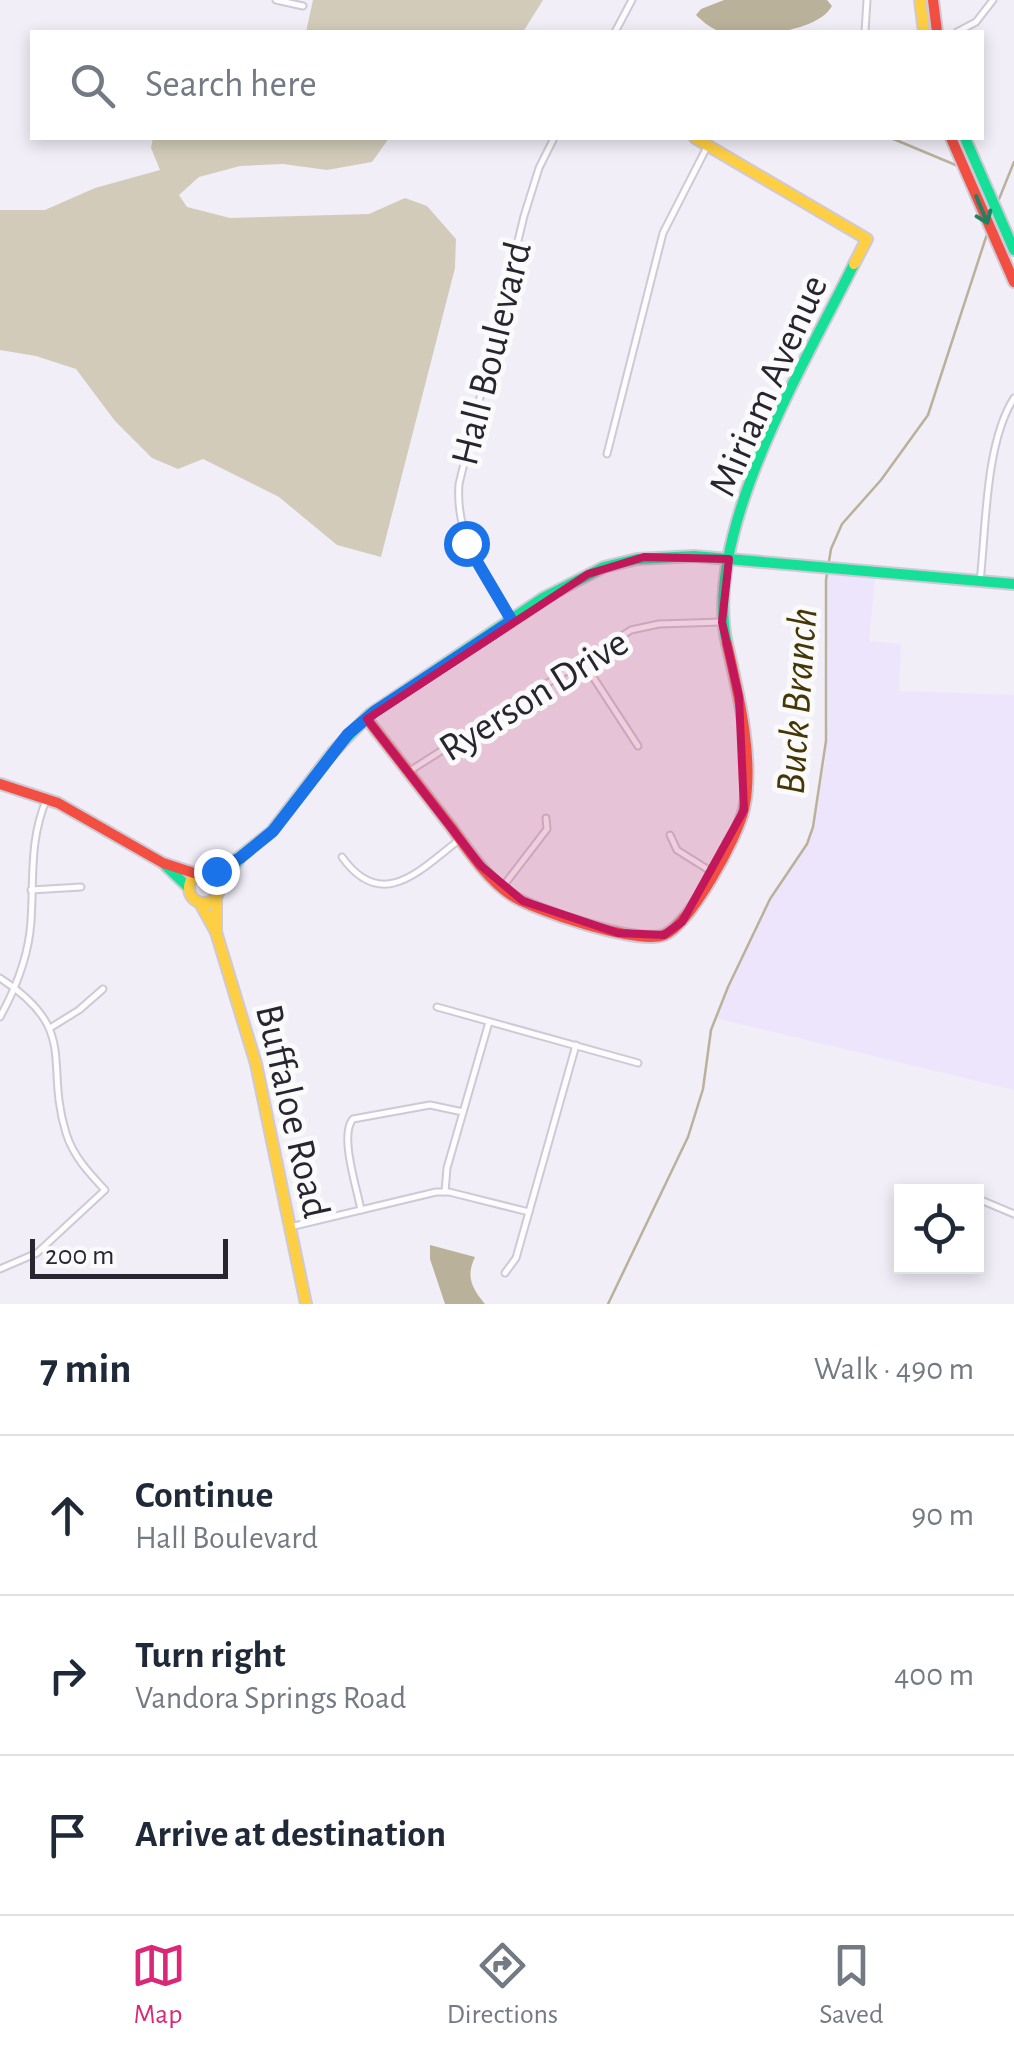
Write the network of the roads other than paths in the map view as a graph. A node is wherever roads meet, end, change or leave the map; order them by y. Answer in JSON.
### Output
{"nodes":[{"id":1,"x":276,"y":0,"type":"edge"},
{"id":2,"x":632,"y":0,"type":"edge"},
{"id":3,"x":867,"y":0,"type":"edge"},
{"id":4,"x":920,"y":0,"type":"edge"},
{"id":5,"x":933,"y":0,"type":"edge"},
{"id":6,"x":993,"y":0,"type":"edge"},
{"id":7,"x":304,"y":6,"type":"dead end"},
{"id":8,"x":616,"y":30,"type":"edge"},
{"id":9,"x":865,"y":30,"type":"edge"},
{"id":10,"x":924,"y":30,"type":"edge"},
{"id":11,"x":937,"y":30,"type":"edge"},
{"id":12,"x":961,"y":30,"type":"edge"},
{"id":13,"x":553,"y":140,"type":"edge"},
{"id":14,"x":699,"y":140,"type":"edge"},
{"id":15,"x":953,"y":140,"type":"edge"},
{"id":16,"x":966,"y":140,"type":"edge"},
{"id":17,"x":708,"y":145,"type":"junction"},
{"id":18,"x":1014,"y":250,"type":"edge"},
{"id":19,"x":1014,"y":282,"type":"edge"},
{"id":20,"x":1014,"y":398,"type":"edge"},
{"id":21,"x":607,"y":454,"type":"dead end"},
{"id":22,"x":728,"y":559,"type":"junction"},
{"id":23,"x":980,"y":582,"type":"junction"},
{"id":24,"x":1014,"y":584,"type":"edge"},
{"id":25,"x":512,"y":621,"type":"junction"},
{"id":26,"x":722,"y":622,"type":"junction"},
{"id":27,"x":582,"y":660,"type":"junction"},
{"id":28,"x":367,"y":718,"type":"junction"},
{"id":29,"x":638,"y":746,"type":"dead end"},
{"id":30,"x":408,"y":772,"type":"junction"},
{"id":31,"x":0,"y":784,"type":"edge"},
{"id":32,"x":47,"y":798,"type":"junction"},
{"id":33,"x":546,"y":818,"type":"dead end"},
{"id":34,"x":670,"y":835,"type":"dead end"},
{"id":35,"x":460,"y":839,"type":"junction"},
{"id":36,"x":342,"y":857,"type":"dead end"},
{"id":37,"x":240,"y":858,"type":"junction"},
{"id":38,"x":163,"y":863,"type":"junction"},
{"id":39,"x":712,"y":872,"type":"junction"},
{"id":40,"x":203,"y":874,"type":"junction"},
{"id":41,"x":220,"y":885,"type":"junction"},
{"id":42,"x":80,"y":887,"type":"dead end"},
{"id":43,"x":189,"y":888,"type":"junction"},
{"id":44,"x":502,"y":888,"type":"junction"},
{"id":45,"x":30,"y":890,"type":"junction"},
{"id":46,"x":216,"y":898,"type":"junction"},
{"id":47,"x":200,"y":902,"type":"junction"},
{"id":48,"x":216,"y":932,"type":"junction"},
{"id":49,"x":0,"y":978,"type":"edge"},
{"id":50,"x":14,"y":987,"type":"junction"},
{"id":51,"x":103,"y":989,"type":"dead end"},
{"id":52,"x":437,"y":1007,"type":"dead end"},
{"id":53,"x":0,"y":1018,"type":"edge"},
{"id":54,"x":489,"y":1022,"type":"junction"},
{"id":55,"x":50,"y":1028,"type":"junction"},
{"id":56,"x":576,"y":1045,"type":"junction"},
{"id":57,"x":638,"y":1063,"type":"dead end"},
{"id":58,"x":463,"y":1112,"type":"junction"},
{"id":59,"x":445,"y":1192,"type":"junction"},
{"id":60,"x":984,"y":1201,"type":"edge"},
{"id":61,"x":361,"y":1210,"type":"junction"},
{"id":62,"x":529,"y":1212,"type":"junction"},
{"id":63,"x":1014,"y":1214,"type":"edge"},
{"id":64,"x":290,"y":1227,"type":"junction"},
{"id":65,"x":0,"y":1269,"type":"edge"},
{"id":66,"x":505,"y":1274,"type":"dead end"},
{"id":67,"x":306,"y":1304,"type":"edge"}],
"edges":[{"from":1,"to":7,"type":"street"},
{"from":2,"to":8,"type":"street"},
{"from":3,"to":9,"type":"street"},
{"from":4,"to":10,"type":"street"},
{"from":5,"to":11,"type":"street"},
{"from":6,"to":12,"type":"street"},
{"from":13,"to":25,"type":"street","name":"Hall Boulevard"},
{"from":14,"to":17,"type":"street"},
{"from":15,"to":19,"type":"street","one_way":true},
{"from":16,"to":18,"type":"street"},
{"from":17,"to":21,"type":"street"},
{"from":17,"to":22,"type":"street","name":"Miriam Avenue"},
{"from":20,"to":23,"type":"street"},
{"from":22,"to":23,"type":"street"},
{"from":22,"to":25,"type":"street"},
{"from":22,"to":26,"type":"street","name":"Miriam Avenue"},
{"from":23,"to":24,"type":"street"},
{"from":25,"to":28,"type":"street"},
{"from":26,"to":27,"type":"street","name":"Ryerson Drive"},
{"from":26,"to":39,"type":"street","name":"Miriam Avenue"},
{"from":27,"to":29,"type":"street"},
{"from":27,"to":30,"type":"street","name":"Ryerson Drive"},
{"from":28,"to":30,"type":"street"},
{"from":28,"to":37,"type":"street"},
{"from":30,"to":35,"type":"street"},
{"from":31,"to":32,"type":"street"},
{"from":32,"to":38,"type":"street"},
{"from":32,"to":45,"type":"street"},
{"from":33,"to":44,"type":"street"},
{"from":34,"to":39,"type":"street"},
{"from":35,"to":36,"type":"street"},
{"from":35,"to":44,"type":"street"},
{"from":37,"to":40,"type":"street"},
{"from":37,"to":41,"type":"street"},
{"from":38,"to":40,"type":"street"},
{"from":38,"to":43,"type":"street"},
{"from":39,"to":44,"type":"street","name":"Miriam Avenue"},
{"from":40,"to":41,"type":"street"},
{"from":40,"to":43,"type":"street"},
{"from":41,"to":46,"type":"street"},
{"from":42,"to":45,"type":"street"},
{"from":43,"to":47,"type":"street"},
{"from":45,"to":50,"type":"street"},
{"from":46,"to":47,"type":"street"},
{"from":46,"to":48,"type":"street","name":"Buffaloe Road"},
{"from":47,"to":48,"type":"street","name":"Buffaloe Road"},
{"from":48,"to":64,"type":"street","name":"Buffaloe Road"},
{"from":49,"to":50,"type":"street"},
{"from":50,"to":53,"type":"street"},
{"from":50,"to":55,"type":"street"},
{"from":51,"to":55,"type":"street"},
{"from":52,"to":54,"type":"street"},
{"from":54,"to":56,"type":"street"},
{"from":54,"to":58,"type":"street"},
{"from":55,"to":65,"type":"street"},
{"from":56,"to":57,"type":"street"},
{"from":56,"to":62,"type":"street"},
{"from":58,"to":59,"type":"street"},
{"from":58,"to":61,"type":"street"},
{"from":59,"to":61,"type":"street"},
{"from":59,"to":62,"type":"street"},
{"from":60,"to":63,"type":"street"},
{"from":61,"to":64,"type":"street"},
{"from":62,"to":66,"type":"street"},
{"from":64,"to":67,"type":"street","name":"Buffaloe Road"}]}
